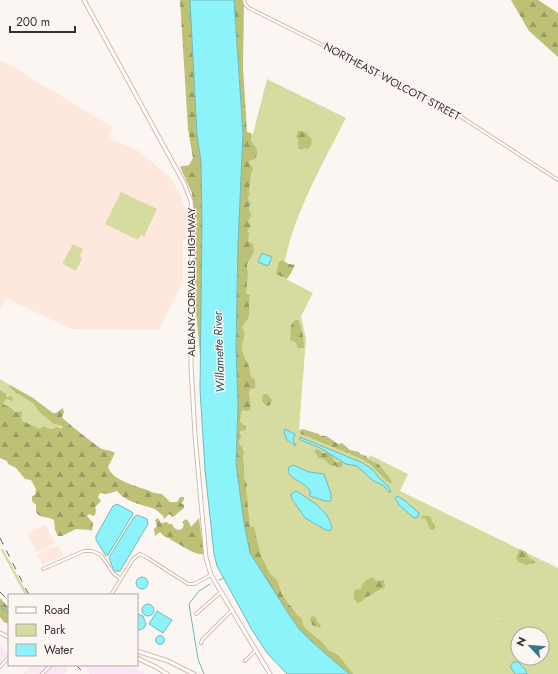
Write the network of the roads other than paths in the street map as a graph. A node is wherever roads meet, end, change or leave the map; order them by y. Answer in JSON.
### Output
{"nodes":[{"id":1,"x":84,"y":0,"type":"edge"},
{"id":2,"x":244,"y":0,"type":"edge"},
{"id":3,"x":558,"y":180,"type":"edge"},
{"id":4,"x":43,"y":569,"type":"dead end"},
{"id":5,"x":211,"y":575,"type":"junction"},
{"id":6,"x":121,"y":579,"type":"junction"},
{"id":7,"x":221,"y":592,"type":"junction"},
{"id":8,"x":112,"y":594,"type":"edge"},
{"id":9,"x":232,"y":610,"type":"junction"},
{"id":10,"x":196,"y":614,"type":"dead end"},
{"id":11,"x":201,"y":643,"type":"dead end"},
{"id":12,"x":256,"y":650,"type":"junction"},
{"id":13,"x":138,"y":652,"type":"edge"},
{"id":14,"x":8,"y":658,"type":"edge"},
{"id":15,"x":138,"y":658,"type":"edge"},
{"id":16,"x":245,"y":661,"type":"dead end"},
{"id":17,"x":50,"y":666,"type":"edge"},
{"id":18,"x":0,"y":667,"type":"edge"},
{"id":19,"x":42,"y":674,"type":"edge"},
{"id":20,"x":167,"y":674,"type":"edge"},
{"id":21,"x":194,"y":674,"type":"edge"},
{"id":22,"x":270,"y":674,"type":"edge"}],
"edges":[{"from":1,"to":5,"type":"highway","name":"ALBANY-CORVALLIS HIGHWAY"},
{"from":2,"to":3,"type":"street","name":"NORTHEAST WOLCOTT STREET"},
{"from":4,"to":6,"type":"street"},
{"from":5,"to":6,"type":"street"},
{"from":5,"to":7,"type":"highway","name":"ALBANY-CORVALLIS HIGHWAY"},
{"from":6,"to":8,"type":"street"},
{"from":7,"to":9,"type":"highway","name":"ALBANY-CORVALLIS HIGHWAY"},
{"from":7,"to":10,"type":"street"},
{"from":9,"to":11,"type":"street"},
{"from":9,"to":12,"type":"highway","name":"ALBANY-CORVALLIS HIGHWAY"},
{"from":12,"to":16,"type":"street"},
{"from":12,"to":22,"type":"highway","name":"ALBANY-CORVALLIS HIGHWAY"},
{"from":13,"to":21,"type":"highway"},
{"from":14,"to":18,"type":"street"},
{"from":15,"to":20,"type":"highway"},
{"from":17,"to":19,"type":"street"}]}
